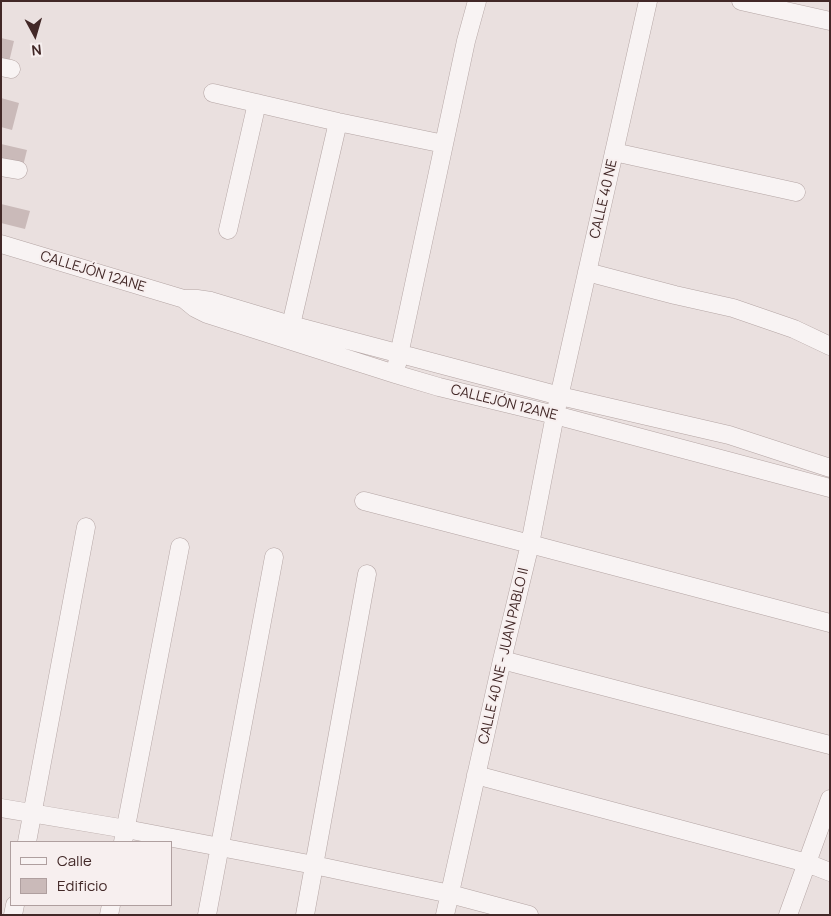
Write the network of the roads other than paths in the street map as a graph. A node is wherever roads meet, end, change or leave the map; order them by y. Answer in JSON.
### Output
{"nodes":[{"id":1,"x":477,"y":1,"type":"edge"},
{"id":2,"x":648,"y":1,"type":"edge"},
{"id":3,"x":741,"y":1,"type":"edge"},
{"id":4,"x":830,"y":21,"type":"edge"},
{"id":5,"x":213,"y":92,"type":"dead end"},
{"id":6,"x":257,"y":103,"type":"junction"},
{"id":7,"x":338,"y":122,"type":"junction"},
{"id":8,"x":444,"y":144,"type":"junction"},
{"id":9,"x":614,"y":152,"type":"junction"},
{"id":10,"x":796,"y":192,"type":"dead end"},
{"id":11,"x":228,"y":230,"type":"dead end"},
{"id":12,"x":1,"y":244,"type":"edge"},
{"id":13,"x":587,"y":272,"type":"junction"},
{"id":14,"x":184,"y":299,"type":"junction"},
{"id":15,"x":291,"y":324,"type":"junction"},
{"id":16,"x":829,"y":342,"type":"edge"},
{"id":17,"x":400,"y":354,"type":"junction"},
{"id":18,"x":395,"y":374,"type":"junction"},
{"id":19,"x":560,"y":396,"type":"junction"},
{"id":20,"x":555,"y":416,"type":"junction"},
{"id":21,"x":830,"y":468,"type":"edge"},
{"id":22,"x":830,"y":488,"type":"edge"},
{"id":23,"x":364,"y":501,"type":"dead end"},
{"id":24,"x":86,"y":527,"type":"dead end"},
{"id":25,"x":530,"y":544,"type":"junction"},
{"id":26,"x":180,"y":547,"type":"dead end"},
{"id":27,"x":274,"y":557,"type":"dead end"},
{"id":28,"x":367,"y":574,"type":"dead end"},
{"id":29,"x":830,"y":623,"type":"edge"},
{"id":30,"x":502,"y":660,"type":"junction"},
{"id":31,"x":830,"y":745,"type":"edge"},
{"id":32,"x":476,"y":775,"type":"junction"},
{"id":33,"x":830,"y":799,"type":"edge"},
{"id":34,"x":1,"y":808,"type":"edge"},
{"id":35,"x":32,"y":814,"type":"junction"},
{"id":36,"x":125,"y":836,"type":"edge"},
{"id":37,"x":27,"y":841,"type":"edge"},
{"id":38,"x":168,"y":841,"type":"edge"},
{"id":39,"x":172,"y":842,"type":"edge"},
{"id":40,"x":219,"y":847,"type":"junction"},
{"id":41,"x":807,"y":863,"type":"junction"},
{"id":42,"x":314,"y":865,"type":"junction"},
{"id":43,"x":830,"y":872,"type":"edge"},
{"id":44,"x":450,"y":894,"type":"junction"},
{"id":45,"x":207,"y":915,"type":"edge"},
{"id":46,"x":305,"y":915,"type":"edge"},
{"id":47,"x":445,"y":915,"type":"edge"},
{"id":48,"x":529,"y":915,"type":"edge"},
{"id":49,"x":788,"y":915,"type":"edge"}],
"edges":[{"from":1,"to":8,"type":"street"},
{"from":2,"to":9,"type":"street","name":"CALLE 40 NE"},
{"from":3,"to":4,"type":"street"},
{"from":5,"to":6,"type":"street"},
{"from":6,"to":7,"type":"street"},
{"from":6,"to":11,"type":"street"},
{"from":7,"to":8,"type":"street"},
{"from":7,"to":15,"type":"street"},
{"from":8,"to":17,"type":"street"},
{"from":9,"to":10,"type":"street"},
{"from":9,"to":13,"type":"street","name":"CALLE 40 NE"},
{"from":12,"to":14,"type":"street","name":"CALLEJÓN 12ANE"},
{"from":13,"to":16,"type":"street"},
{"from":13,"to":19,"type":"street","name":"CALLE 40 NE"},
{"from":14,"to":15,"type":"street","name":"CALLEJÓN 12ANE"},
{"from":14,"to":18,"type":"street","name":"CALLEJÓN 12ANE"},
{"from":15,"to":17,"type":"street","name":"CALLEJÓN 12ANE"},
{"from":17,"to":18,"type":"street"},
{"from":17,"to":19,"type":"street","name":"CALLEJÓN 12ANE"},
{"from":18,"to":20,"type":"street","name":"CALLEJÓN 12ANE"},
{"from":19,"to":20,"type":"street","name":"CALLE 40 NE - JUAN PABLO II"},
{"from":19,"to":21,"type":"street","name":"CALLEJÓN 12ANE"},
{"from":20,"to":22,"type":"street","name":"CALLEJÓN 12ANE"},
{"from":20,"to":25,"type":"street","name":"CALLE 40 NE - JUAN PABLO II"},
{"from":23,"to":25,"type":"street"},
{"from":24,"to":35,"type":"street"},
{"from":25,"to":29,"type":"street"},
{"from":25,"to":30,"type":"street","name":"CALLE 40 NE - JUAN PABLO II"},
{"from":26,"to":36,"type":"street"},
{"from":27,"to":40,"type":"street"},
{"from":28,"to":42,"type":"street"},
{"from":30,"to":31,"type":"street"},
{"from":30,"to":32,"type":"street","name":"CALLE 40 NE - JUAN PABLO II"},
{"from":32,"to":41,"type":"street"},
{"from":32,"to":44,"type":"street","name":"CALLE 40 NE - JUAN PABLO II"},
{"from":33,"to":41,"type":"street"},
{"from":34,"to":35,"type":"street"},
{"from":35,"to":36,"type":"street"},
{"from":35,"to":37,"type":"street"},
{"from":36,"to":38,"type":"street"},
{"from":39,"to":40,"type":"street"},
{"from":40,"to":42,"type":"street"},
{"from":40,"to":45,"type":"street"},
{"from":41,"to":43,"type":"street"},
{"from":41,"to":49,"type":"street"},
{"from":42,"to":44,"type":"street"},
{"from":42,"to":46,"type":"street"},
{"from":44,"to":47,"type":"street","name":"CALLE 40 NE - JUAN PABLO II"},
{"from":44,"to":48,"type":"street"}]}
